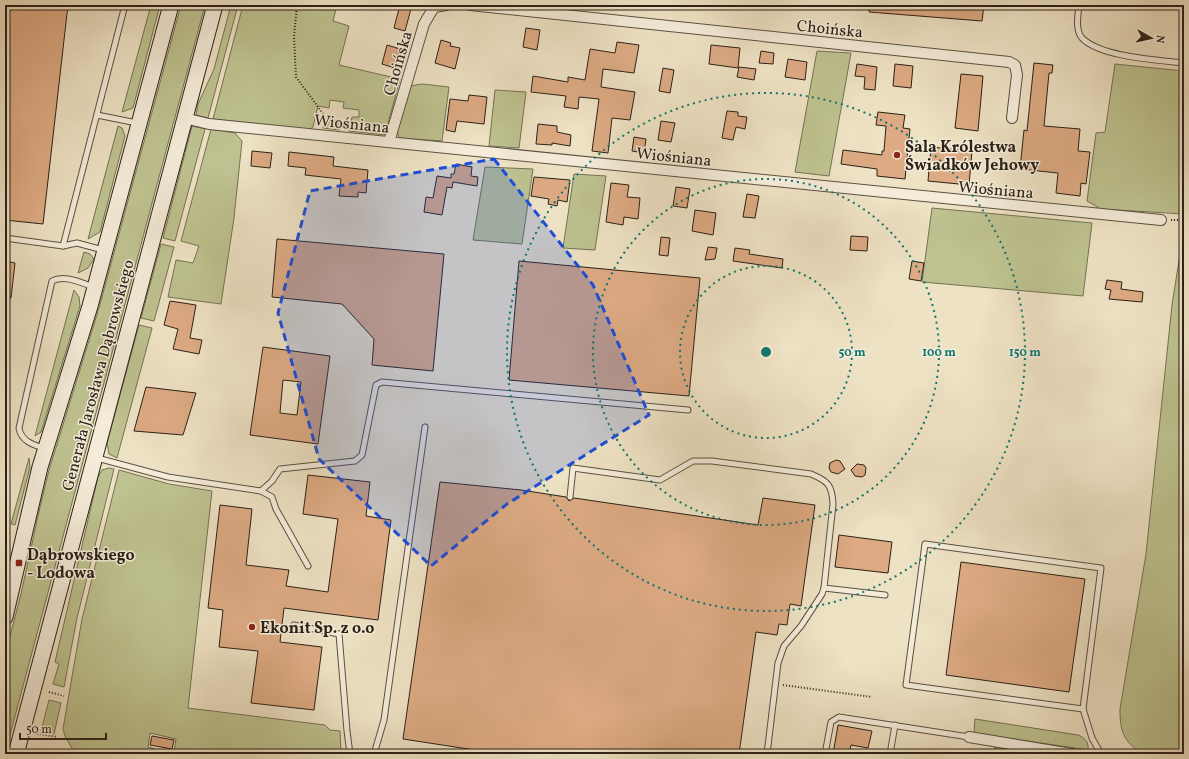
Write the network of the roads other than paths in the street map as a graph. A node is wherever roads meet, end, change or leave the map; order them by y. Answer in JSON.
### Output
{"nodes":[{"id":1,"x":125,"y":5,"type":"edge"},
{"id":2,"x":171,"y":5,"type":"edge"},
{"id":3,"x":214,"y":5,"type":"edge"},
{"id":4,"x":446,"y":5,"type":"edge"},
{"id":5,"x":470,"y":5,"type":"edge"},
{"id":6,"x":1079,"y":5,"type":"edge"},
{"id":7,"x":1184,"y":63,"type":"edge"},
{"id":8,"x":97,"y":115,"type":"junction"},
{"id":9,"x":184,"y":118,"type":"junction"},
{"id":10,"x":1012,"y":118,"type":"dead end"},
{"id":11,"x":139,"y":124,"type":"junction"},
{"id":12,"x":390,"y":142,"type":"junction"},
{"id":13,"x":1162,"y":220,"type":"dead end"},
{"id":14,"x":5,"y":238,"type":"edge"},
{"id":15,"x":63,"y":246,"type":"junction"},
{"id":16,"x":105,"y":250,"type":"junction"},
{"id":17,"x":95,"y":287,"type":"junction"},
{"id":18,"x":688,"y":410,"type":"dead end"},
{"id":19,"x":425,"y":427,"type":"dead end"},
{"id":20,"x":46,"y":448,"type":"junction"},
{"id":21,"x":94,"y":458,"type":"junction"},
{"id":22,"x":261,"y":491,"type":"junction"},
{"id":23,"x":570,"y":497,"type":"dead end"},
{"id":24,"x":308,"y":566,"type":"dead end"},
{"id":25,"x":824,"y":588,"type":"junction"},
{"id":26,"x":885,"y":595,"type":"dead end"},
{"id":27,"x":5,"y":617,"type":"edge"},
{"id":28,"x":294,"y":625,"type":"dead end"},
{"id":29,"x":1083,"y":709,"type":"junction"},
{"id":30,"x":895,"y":725,"type":"junction"},
{"id":31,"x":970,"y":737,"type":"joint"},
{"id":32,"x":16,"y":754,"type":"edge"},
{"id":33,"x":350,"y":754,"type":"edge"},
{"id":34,"x":374,"y":754,"type":"edge"},
{"id":35,"x":767,"y":754,"type":"edge"},
{"id":36,"x":825,"y":754,"type":"edge"},
{"id":37,"x":890,"y":754,"type":"edge"},
{"id":38,"x":1072,"y":754,"type":"edge"},
{"id":39,"x":1101,"y":754,"type":"edge"}],
"edges":[{"from":1,"to":8,"type":"lane"},
{"from":2,"to":11,"type":"main road","name":"Generała Jarosława Dąbrowskiego"},
{"from":3,"to":9,"type":"main road","name":"Generała Jarosława Dąbrowskiego"},
{"from":4,"to":12,"type":"street","name":"Choińska"},
{"from":5,"to":10,"type":"street","name":"Choińska"},
{"from":6,"to":7,"type":"lane"},
{"from":8,"to":11,"type":"lane"},
{"from":8,"to":15,"type":"lane"},
{"from":9,"to":12,"type":"street","name":"Wiośniana"},
{"from":9,"to":21,"type":"main road","name":"Generała Jarosława Dąbrowskiego"},
{"from":11,"to":16,"type":"main road","name":"Generała Jarosława Dąbrowskiego"},
{"from":12,"to":13,"type":"street","name":"Wiośniana"},
{"from":14,"to":15,"type":"lane"},
{"from":15,"to":16,"type":"lane"},
{"from":16,"to":17,"type":"main road","name":"Generała Jarosława Dąbrowskiego"},
{"from":17,"to":20,"type":"main road","name":"Generała Jarosława Dąbrowskiego"},
{"from":17,"to":20,"type":"lane"},
{"from":18,"to":22,"type":"lane"},
{"from":19,"to":34,"type":"lane"},
{"from":20,"to":27,"type":"main road","name":"Generała Jarosława Dąbrowskiego"},
{"from":21,"to":22,"type":"lane"},
{"from":21,"to":32,"type":"main road","name":"Generała Jarosława Dąbrowskiego"},
{"from":22,"to":24,"type":"lane"},
{"from":23,"to":25,"type":"lane"},
{"from":25,"to":26,"type":"lane"},
{"from":25,"to":35,"type":"lane"},
{"from":28,"to":33,"type":"lane"},
{"from":29,"to":29,"type":"lane"},
{"from":29,"to":39,"type":"lane"},
{"from":30,"to":31,"type":"lane"},
{"from":30,"to":36,"type":"lane"},
{"from":30,"to":37,"type":"lane"},
{"from":31,"to":38,"type":"street"}]}
